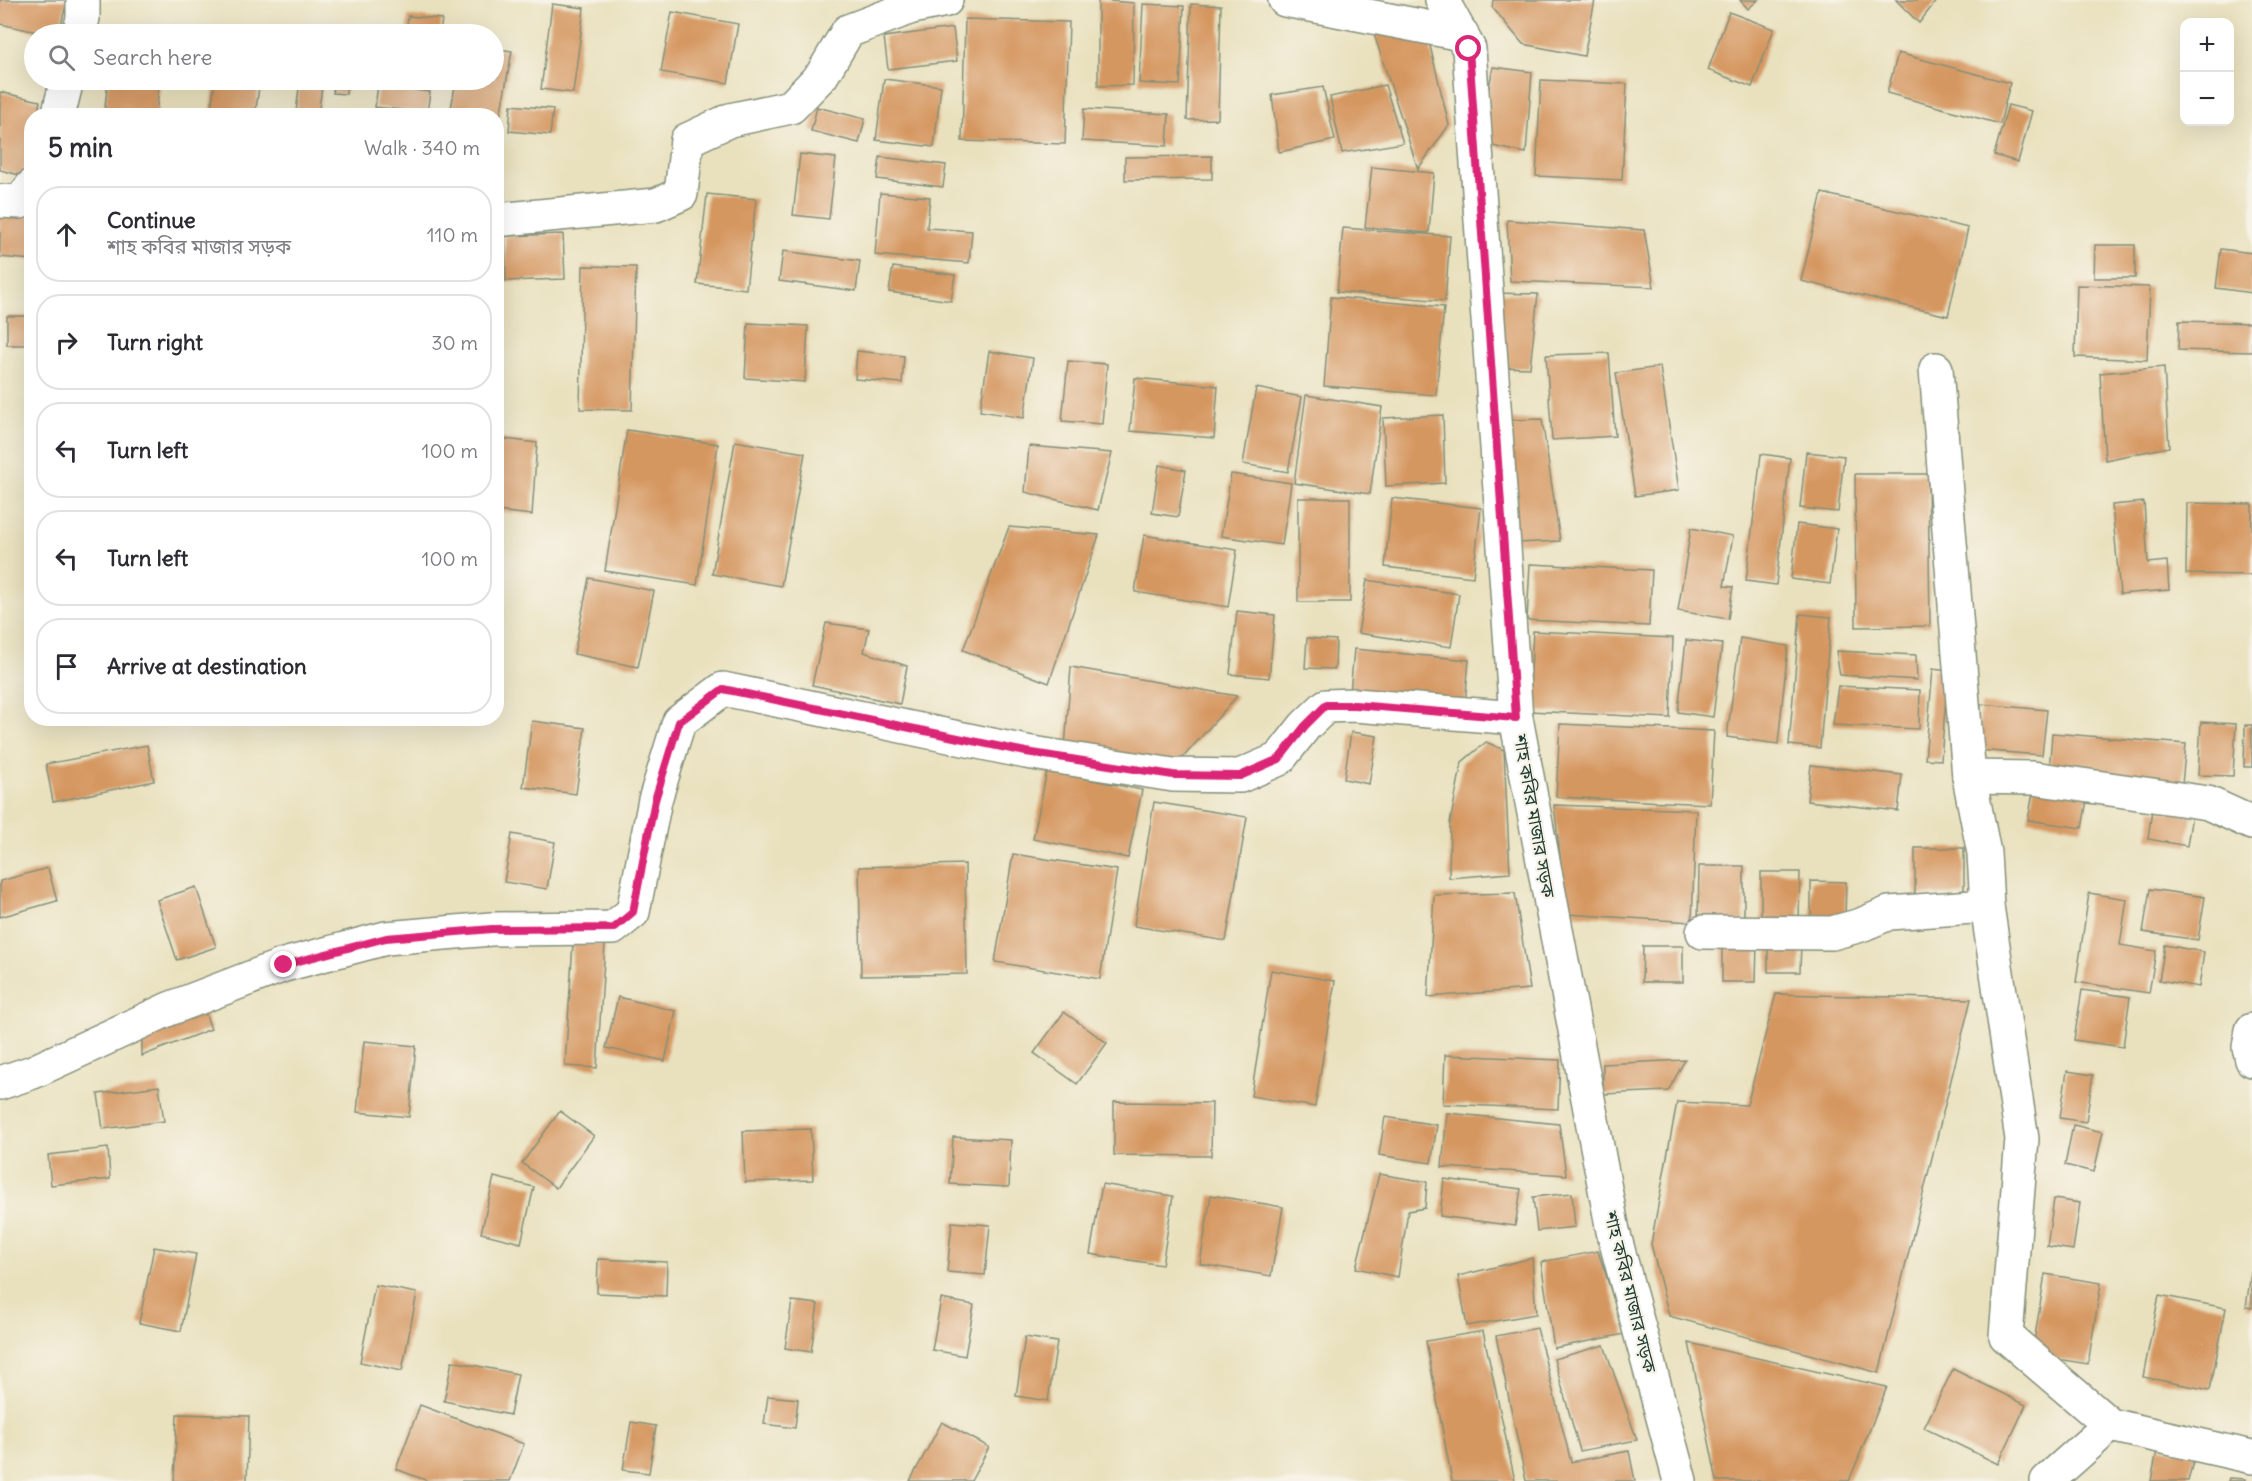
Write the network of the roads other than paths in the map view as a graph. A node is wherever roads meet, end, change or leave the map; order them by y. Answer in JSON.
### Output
{"nodes":[{"id":1,"x":83,"y":0,"type":"edge"},
{"id":2,"x":946,"y":0,"type":"edge"},
{"id":3,"x":1285,"y":0,"type":"edge"},
{"id":4,"x":1442,"y":0,"type":"edge"},
{"id":5,"x":82,"y":24,"type":"edge"},
{"id":6,"x":1462,"y":34,"type":"junction"},
{"id":7,"x":64,"y":90,"type":"edge"},
{"id":8,"x":60,"y":108,"type":"edge"},
{"id":9,"x":504,"y":219,"type":"edge"},
{"id":10,"x":1936,"y":369,"type":"dead end"},
{"id":11,"x":1516,"y":718,"type":"junction"},
{"id":12,"x":1969,"y":777,"type":"junction"},
{"id":13,"x":2252,"y":823,"type":"edge"},
{"id":14,"x":1987,"y":906,"type":"junction"},
{"id":15,"x":1703,"y":932,"type":"dead end"},
{"id":16,"x":2252,"y":1030,"type":"edge"},
{"id":17,"x":2252,"y":1060,"type":"edge"},
{"id":18,"x":0,"y":1083,"type":"edge"},
{"id":19,"x":2110,"y":1425,"type":"junction"},
{"id":20,"x":2252,"y":1457,"type":"edge"},
{"id":21,"x":1680,"y":1481,"type":"edge"},
{"id":22,"x":2047,"y":1481,"type":"edge"}],
"edges":[{"from":1,"to":5,"type":"street"},
{"from":2,"to":9,"type":"street"},
{"from":3,"to":6,"type":"street"},
{"from":4,"to":6,"type":"street","name":"শাহ কবির মাজার সড়ক"},
{"from":6,"to":11,"type":"street","name":"শাহ কবির মাজার সড়ক"},
{"from":7,"to":8,"type":"street"},
{"from":10,"to":12,"type":"street"},
{"from":11,"to":18,"type":"street"},
{"from":11,"to":21,"type":"street","name":"শাহ কবির মাজার সড়ক"},
{"from":12,"to":13,"type":"street"},
{"from":12,"to":14,"type":"street"},
{"from":14,"to":15,"type":"street"},
{"from":14,"to":19,"type":"street"},
{"from":16,"to":17,"type":"street"},
{"from":19,"to":20,"type":"street"},
{"from":19,"to":22,"type":"street"}]}
